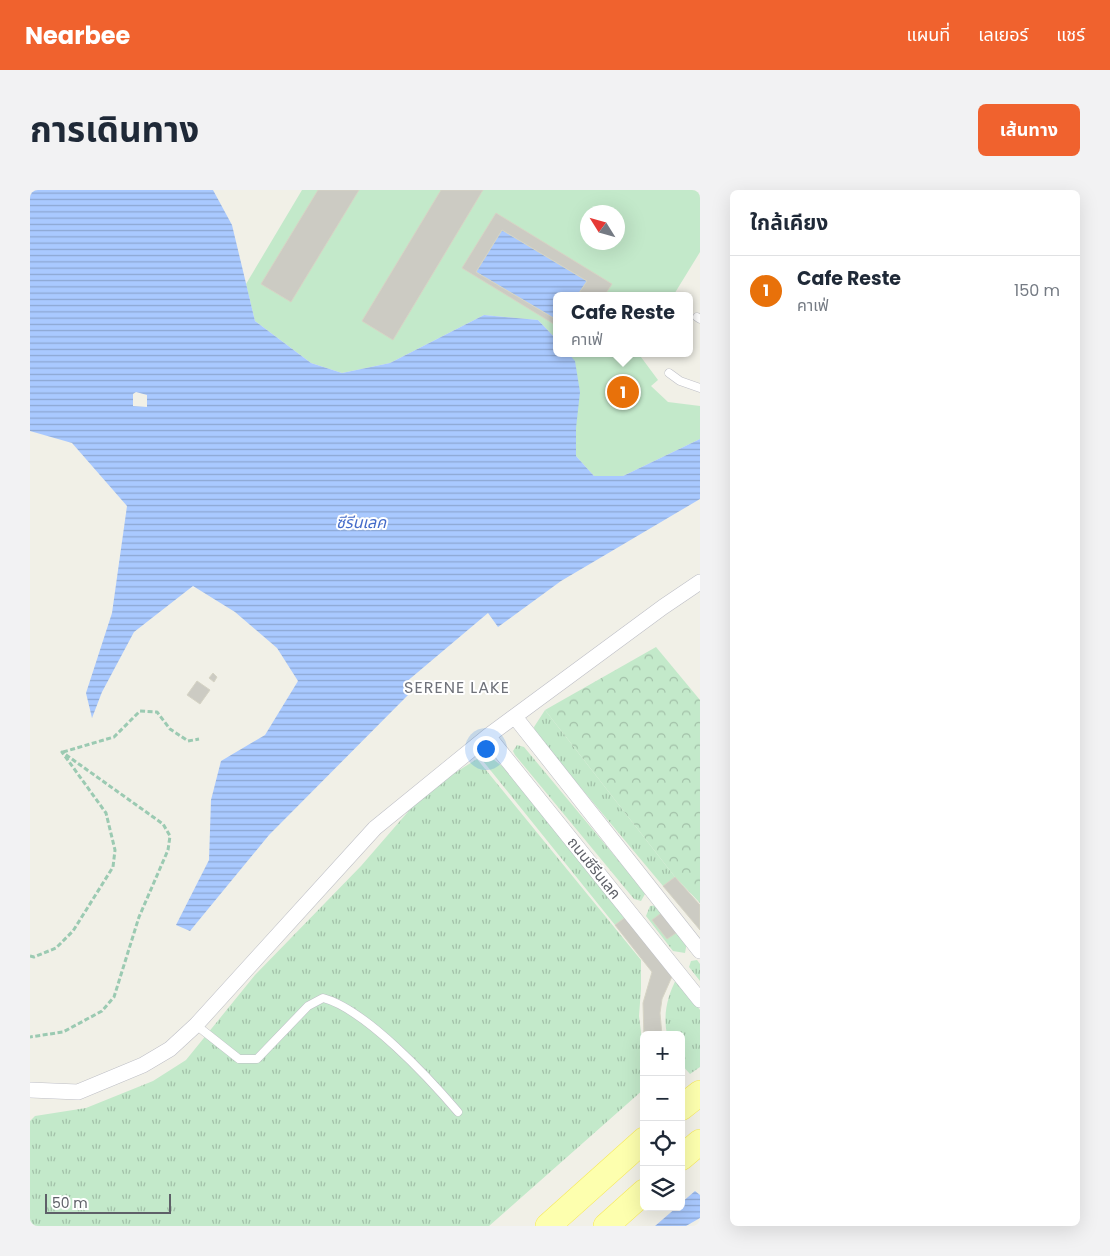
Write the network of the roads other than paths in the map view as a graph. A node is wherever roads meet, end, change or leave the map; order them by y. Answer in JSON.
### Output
{"nodes":[{"id":1,"x":669,"y":373,"type":"dead end"},
{"id":2,"x":700,"y":388,"type":"edge"},
{"id":3,"x":700,"y":582,"type":"edge"},
{"id":4,"x":515,"y":717,"type":"junction"},
{"id":5,"x":488,"y":736,"type":"junction"},
{"id":6,"x":700,"y":951,"type":"edge"},
{"id":7,"x":700,"y":1000,"type":"edge"},
{"id":8,"x":196,"y":1025,"type":"junction"},
{"id":9,"x":30,"y":1090,"type":"edge"},
{"id":10,"x":700,"y":1093,"type":"edge"},
{"id":11,"x":685,"y":1105,"type":"edge"},
{"id":12,"x":458,"y":1112,"type":"dead end"},
{"id":13,"x":640,"y":1144,"type":"edge"},
{"id":14,"x":640,"y":1196,"type":"edge"},
{"id":15,"x":548,"y":1226,"type":"edge"},
{"id":16,"x":606,"y":1226,"type":"edge"}],
"edges":[{"from":1,"to":2,"type":"lane"},
{"from":3,"to":4,"type":"street"},
{"from":4,"to":5,"type":"street"},
{"from":4,"to":6,"type":"street","name":"ถนนซีรีนเลค"},
{"from":5,"to":7,"type":"street","name":"ถนนซีรีนเลค"},
{"from":5,"to":8,"type":"street"},
{"from":8,"to":9,"type":"street"},
{"from":8,"to":12,"type":"lane"},
{"from":10,"to":11,"type":"main road"},
{"from":13,"to":15,"type":"main road"},
{"from":14,"to":16,"type":"main road"}]}
